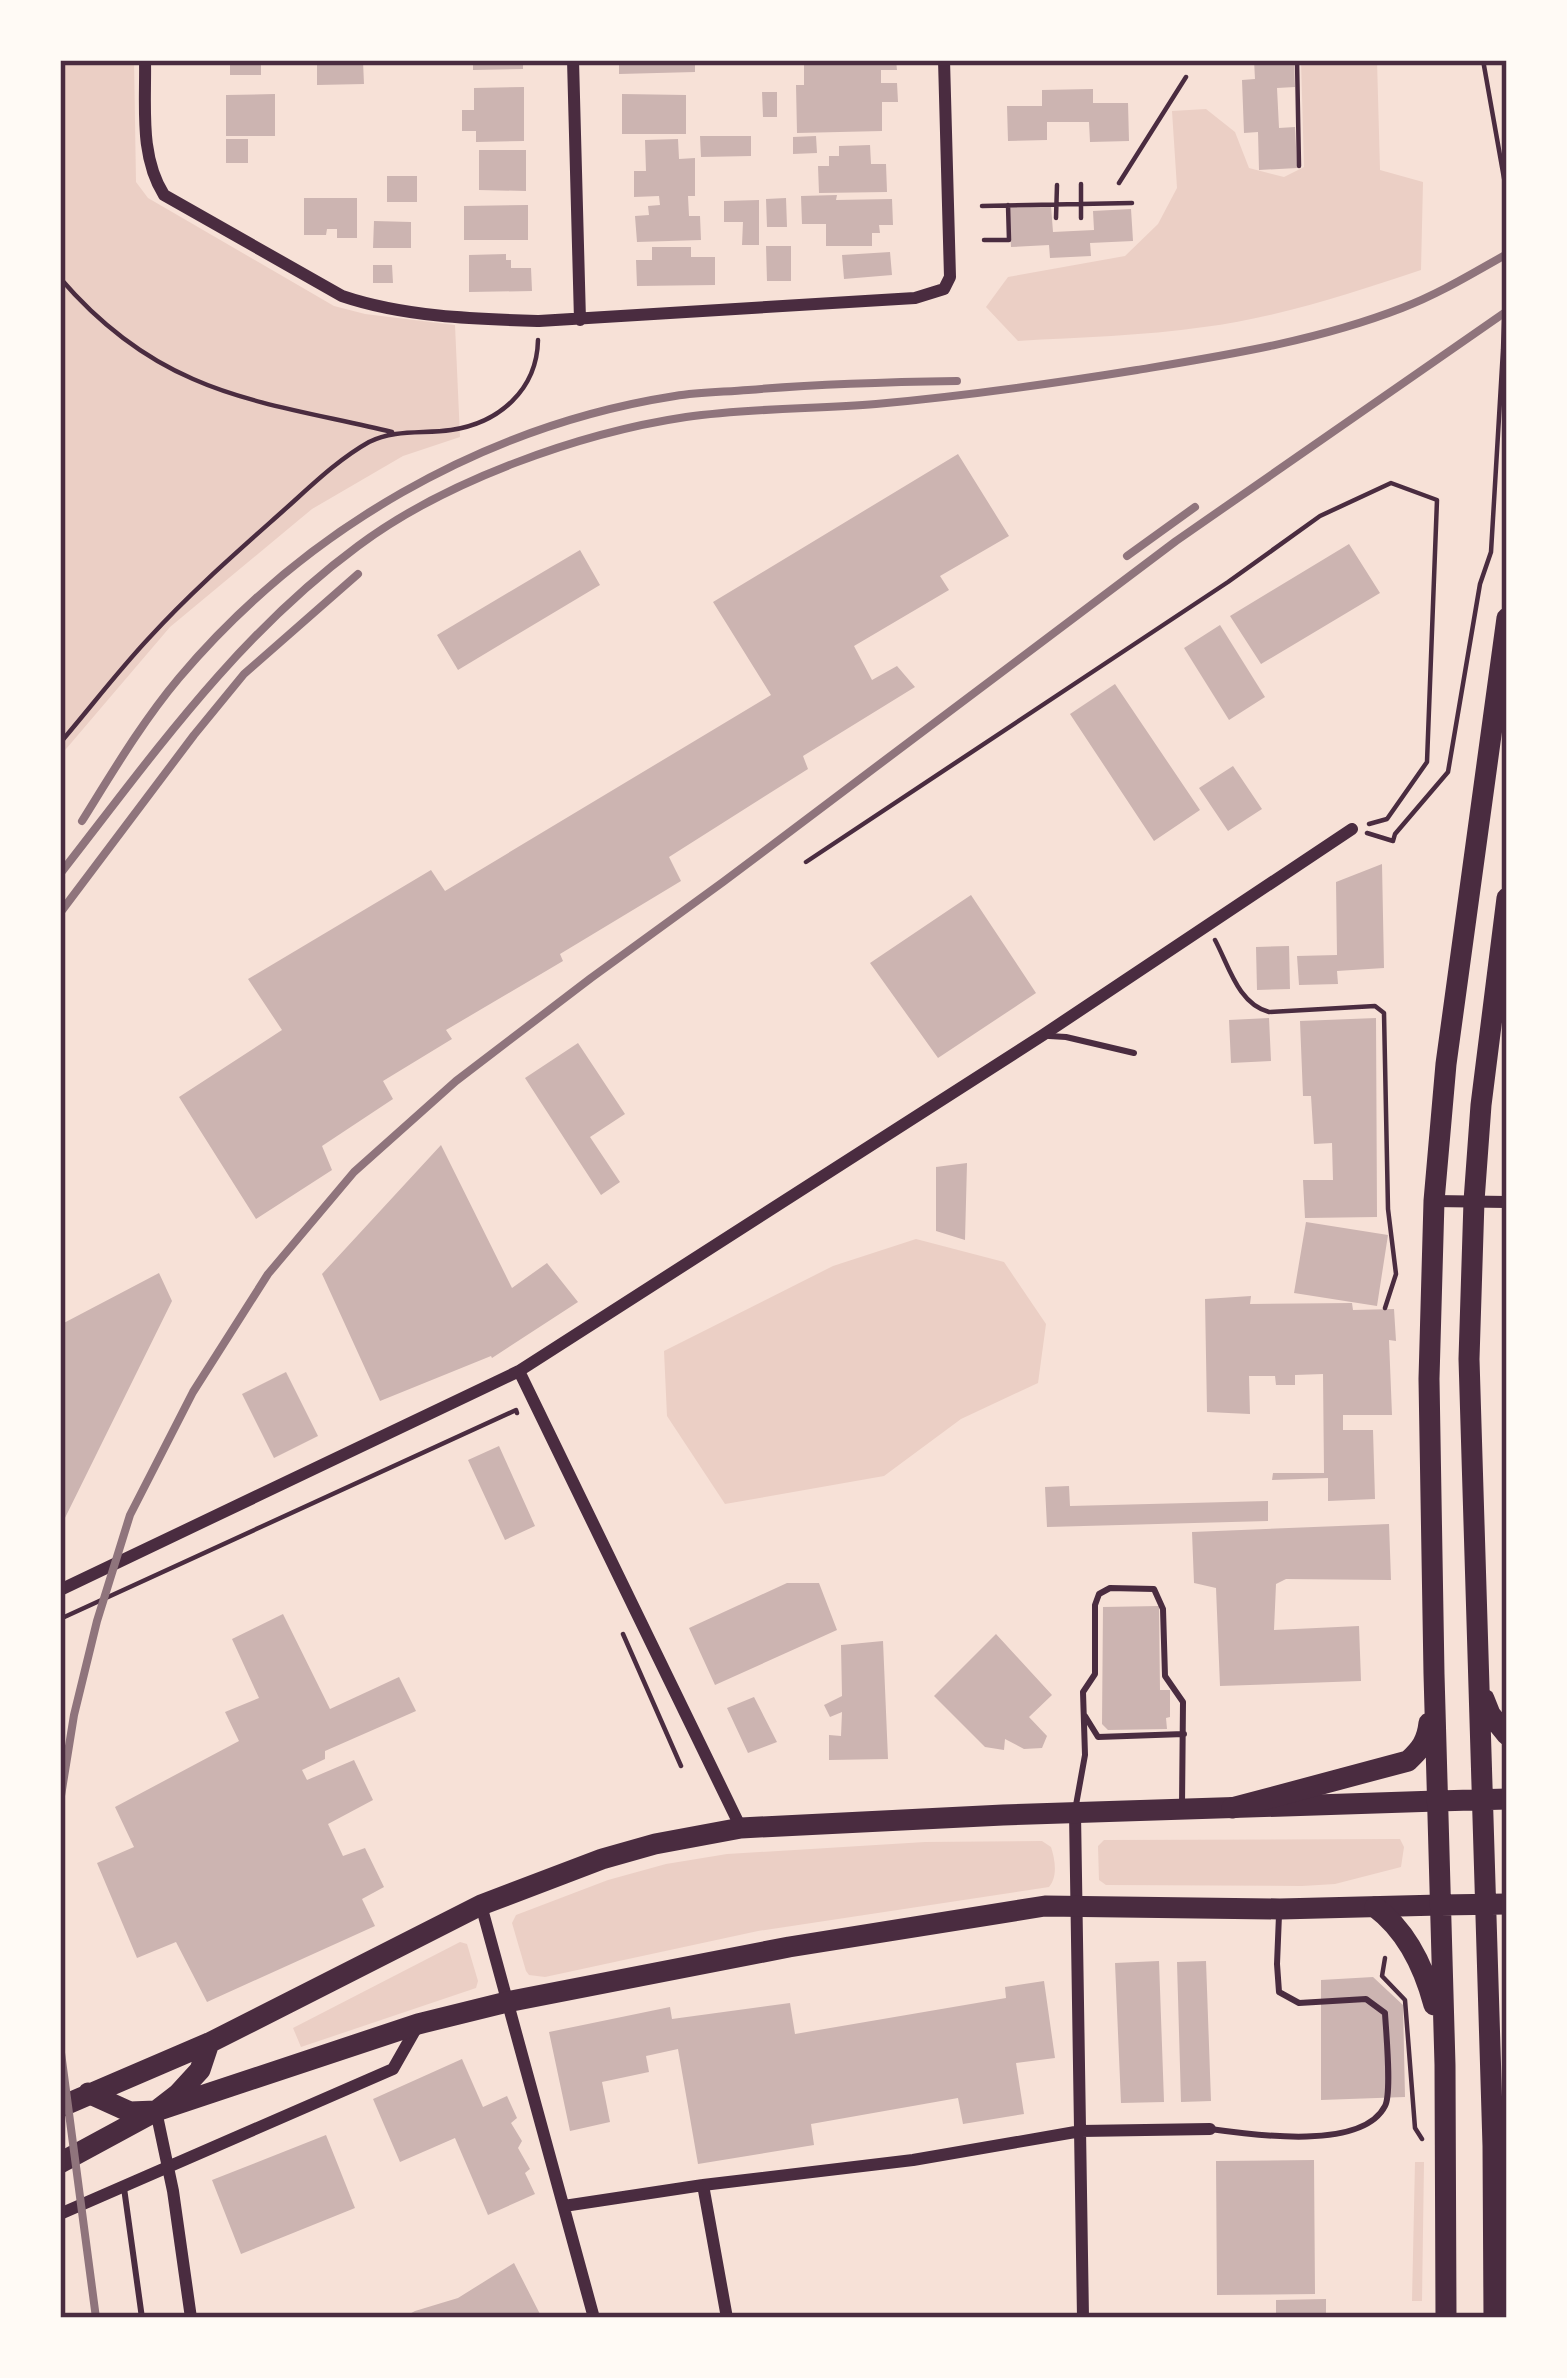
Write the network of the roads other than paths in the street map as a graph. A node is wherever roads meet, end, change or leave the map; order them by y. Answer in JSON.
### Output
{"nodes":[{"id":1,"x":146,"y":60,"type":"edge"},
{"id":2,"x":574,"y":60,"type":"edge"},
{"id":3,"x":944,"y":60,"type":"edge"},
{"id":4,"x":580,"y":320,"type":"junction"},
{"id":5,"x":1507,"y":618,"type":"edge"},
{"id":6,"x":1352,"y":829,"type":"road end"},
{"id":7,"x":1507,"y":898,"type":"edge"},
{"id":8,"x":1043,"y":1036,"type":"junction"},
{"id":9,"x":1134,"y":1052,"type":"dead end"},
{"id":10,"x":1474,"y":1201,"type":"junction"},
{"id":11,"x":1434,"y":1202,"type":"junction"},
{"id":12,"x":1507,"y":1202,"type":"edge"},
{"id":13,"x":519,"y":1371,"type":"junction"},
{"id":14,"x":60,"y":1590,"type":"edge"},
{"id":15,"x":1434,"y":1675,"type":"junction"},
{"id":16,"x":1479,"y":1687,"type":"junction"},
{"id":17,"x":1084,"y":1714,"type":"junction"},
{"id":18,"x":1184,"y":1734,"type":"junction"},
{"id":19,"x":1507,"y":1735,"type":"edge"},
{"id":20,"x":1098,"y":1737,"type":"junction"},
{"id":21,"x":1085,"y":1755,"type":"junction"},
{"id":22,"x":1507,"y":1798,"type":"edge"},
{"id":23,"x":1483,"y":1799,"type":"junction"},
{"id":24,"x":1437,"y":1801,"type":"junction"},
{"id":25,"x":1232,"y":1808,"type":"junction"},
{"id":26,"x":1181,"y":1810,"type":"junction"},
{"id":27,"x":1075,"y":1813,"type":"junction"},
{"id":28,"x":741,"y":1828,"type":"junction"},
{"id":29,"x":1496,"y":1904,"type":"edge"},
{"id":30,"x":481,"y":1905,"type":"junction"},
{"id":31,"x":1075,"y":1905,"type":"junction"},
{"id":32,"x":1440,"y":1905,"type":"junction"},
{"id":33,"x":1375,"y":1907,"type":"junction"},
{"id":34,"x":1280,"y":1909,"type":"junction"},
{"id":35,"x":1507,"y":1964,"type":"edge"},
{"id":36,"x":1487,"y":1996,"type":"junction"},
{"id":37,"x":507,"y":2002,"type":"junction"},
{"id":38,"x":418,"y":2024,"type":"junction"},
{"id":39,"x":209,"y":2043,"type":"junction"},
{"id":40,"x":1445,"y":2065,"type":"junction"},
{"id":41,"x":88,"y":2093,"type":"junction"},
{"id":42,"x":60,"y":2107,"type":"edge"},
{"id":43,"x":156,"y":2111,"type":"junction"},
{"id":44,"x":1210,"y":2129,"type":"joint"},
{"id":45,"x":1081,"y":2131,"type":"junction"},
{"id":46,"x":1500,"y":2143,"type":"edge"},
{"id":47,"x":60,"y":2163,"type":"edge"},
{"id":48,"x":167,"y":2165,"type":"junction"},
{"id":49,"x":124,"y":2185,"type":"junction"},
{"id":50,"x":704,"y":2185,"type":"junction"},
{"id":51,"x":564,"y":2206,"type":"junction"},
{"id":52,"x":60,"y":2214,"type":"edge"},
{"id":53,"x":1500,"y":2236,"type":"edge"},
{"id":54,"x":142,"y":2318,"type":"edge"},
{"id":55,"x":191,"y":2318,"type":"edge"},
{"id":56,"x":594,"y":2318,"type":"edge"},
{"id":57,"x":727,"y":2318,"type":"edge"},
{"id":58,"x":1083,"y":2318,"type":"edge"},
{"id":59,"x":1446,"y":2318,"type":"edge"},
{"id":60,"x":1494,"y":2318,"type":"edge"}],
"edges":[{"from":1,"to":4,"type":"street"},
{"from":2,"to":4,"type":"street"},
{"from":3,"to":4,"type":"street"},
{"from":5,"to":11,"type":"main road"},
{"from":6,"to":8,"type":"street"},
{"from":7,"to":10,"type":"main road"},
{"from":8,"to":9,"type":"lane"},
{"from":8,"to":13,"type":"street"},
{"from":10,"to":11,"type":"street"},
{"from":10,"to":12,"type":"street"},
{"from":10,"to":16,"type":"main road"},
{"from":11,"to":15,"type":"main road"},
{"from":13,"to":14,"type":"street"},
{"from":13,"to":28,"type":"street"},
{"from":15,"to":24,"type":"main road"},
{"from":15,"to":25,"type":"main road"},
{"from":16,"to":19,"type":"main road"},
{"from":16,"to":23,"type":"main road"},
{"from":17,"to":18,"type":"lane"},
{"from":17,"to":20,"type":"lane"},
{"from":17,"to":21,"type":"lane"},
{"from":18,"to":20,"type":"lane"},
{"from":18,"to":26,"type":"lane"},
{"from":20,"to":21,"type":"lane"},
{"from":21,"to":27,"type":"lane"},
{"from":22,"to":23,"type":"main road"},
{"from":23,"to":24,"type":"main road"},
{"from":23,"to":29,"type":"main road"},
{"from":24,"to":25,"type":"main road"},
{"from":24,"to":32,"type":"main road"},
{"from":25,"to":26,"type":"main road"},
{"from":26,"to":27,"type":"main road"},
{"from":27,"to":28,"type":"main road"},
{"from":27,"to":31,"type":"street"},
{"from":28,"to":30,"type":"main road"},
{"from":29,"to":32,"type":"main road"},
{"from":29,"to":36,"type":"main road"},
{"from":30,"to":37,"type":"street"},
{"from":30,"to":39,"type":"main road"},
{"from":31,"to":34,"type":"main road"},
{"from":31,"to":37,"type":"main road"},
{"from":31,"to":45,"type":"street"},
{"from":32,"to":33,"type":"main road"},
{"from":32,"to":40,"type":"main road"},
{"from":33,"to":34,"type":"main road"},
{"from":33,"to":40,"type":"main road"},
{"from":34,"to":44,"type":"lane"},
{"from":35,"to":36,"type":"main road"},
{"from":36,"to":46,"type":"main road"},
{"from":37,"to":38,"type":"main road"},
{"from":37,"to":51,"type":"street"},
{"from":38,"to":43,"type":"main road"},
{"from":38,"to":48,"type":"street"},
{"from":39,"to":41,"type":"main road"},
{"from":39,"to":43,"type":"main road"},
{"from":40,"to":59,"type":"main road"},
{"from":41,"to":42,"type":"main road"},
{"from":41,"to":43,"type":"main road"},
{"from":43,"to":47,"type":"main road"},
{"from":43,"to":48,"type":"street"},
{"from":44,"to":45,"type":"street"},
{"from":45,"to":50,"type":"street"},
{"from":45,"to":58,"type":"street"},
{"from":46,"to":53,"type":"main road"},
{"from":48,"to":49,"type":"street"},
{"from":48,"to":55,"type":"street"},
{"from":49,"to":52,"type":"street"},
{"from":49,"to":54,"type":"lane"},
{"from":50,"to":51,"type":"street"},
{"from":50,"to":57,"type":"street"},
{"from":51,"to":56,"type":"street"},
{"from":53,"to":60,"type":"main road"}]}
